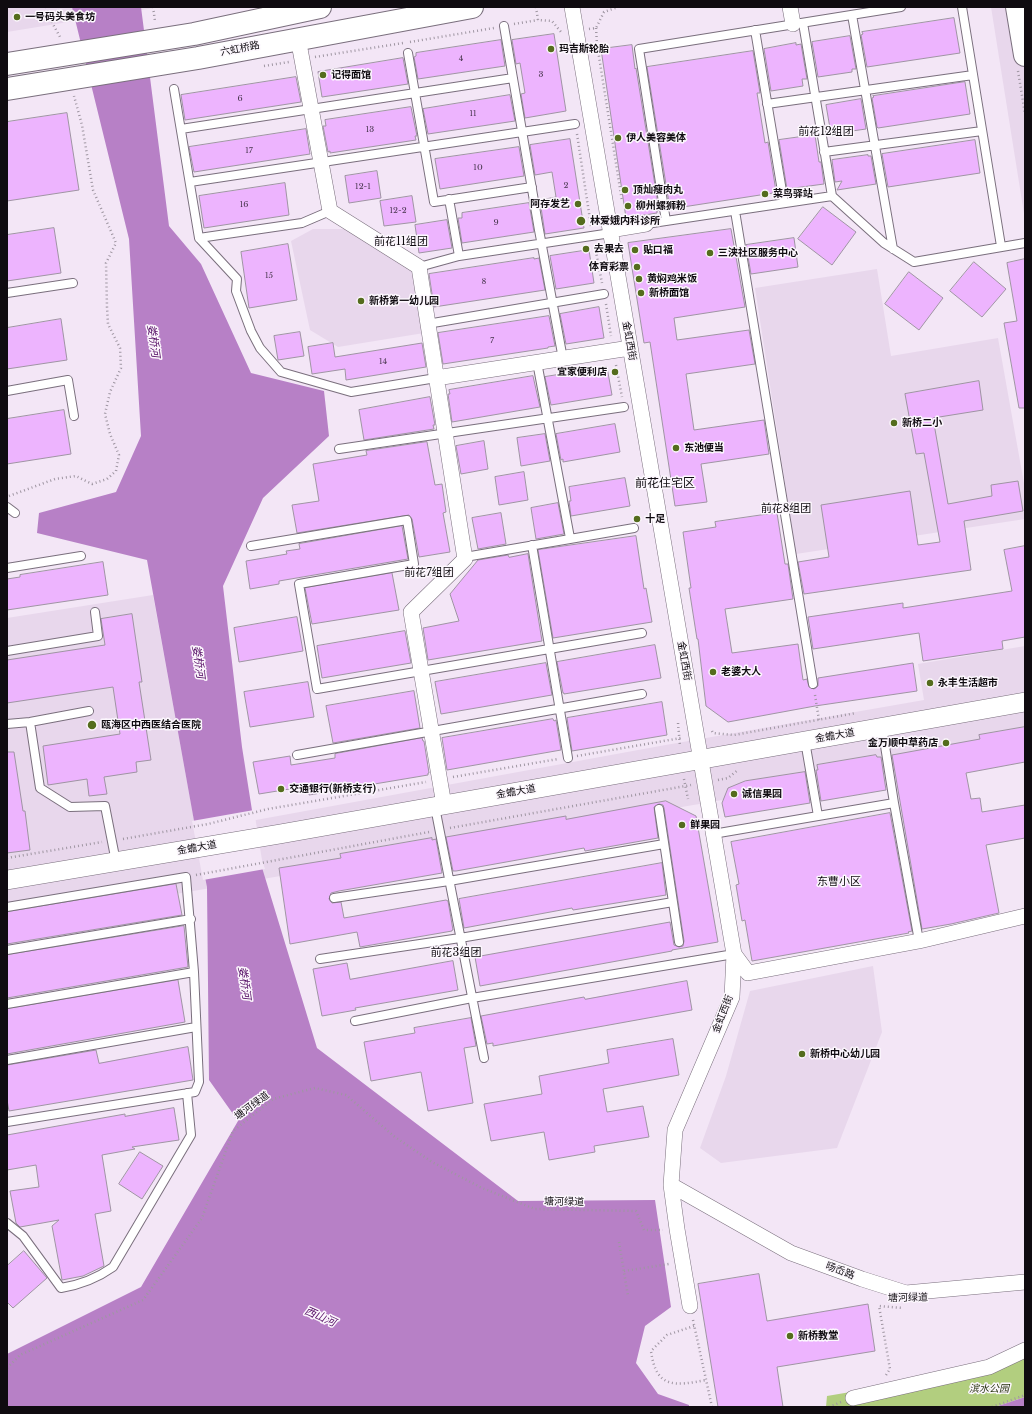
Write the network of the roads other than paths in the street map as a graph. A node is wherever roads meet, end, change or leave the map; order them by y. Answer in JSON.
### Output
{"nodes":[{"id":1,"x":320,"y":7,"type":"edge"},
{"id":2,"x":472,"y":7,"type":"edge"},
{"id":3,"x":572,"y":7,"type":"edge"},
{"id":4,"x":790,"y":7,"type":"edge"},
{"id":5,"x":901,"y":7,"type":"edge"},
{"id":6,"x":962,"y":7,"type":"edge"},
{"id":7,"x":1017,"y":7,"type":"edge"},
{"id":8,"x":852,"y":15,"type":"junction"},
{"id":9,"x":798,"y":23,"type":"junction"},
{"id":10,"x":504,"y":26,"type":"road end"},
{"id":11,"x":755,"y":30,"type":"junction"},
{"id":12,"x":298,"y":38,"type":"junction"},
{"id":13,"x":408,"y":53,"type":"dead end"},
{"id":14,"x":1025,"y":55,"type":"edge"},
{"id":15,"x":7,"y":64,"type":"edge"},
{"id":16,"x":973,"y":75,"type":"junction"},
{"id":17,"x":512,"y":78,"type":"junction"},
{"id":18,"x":7,"y":89,"type":"edge"},
{"id":19,"x":174,"y":89,"type":"dead end"},
{"id":20,"x":865,"y":90,"type":"junction"},
{"id":21,"x":415,"y":93,"type":"junction"},
{"id":22,"x":815,"y":97,"type":"junction"},
{"id":23,"x":767,"y":104,"type":"junction"},
{"id":24,"x":311,"y":109,"type":"junction"},
{"id":25,"x":575,"y":124,"type":"dead end"},
{"id":26,"x":181,"y":129,"type":"junction"},
{"id":27,"x":982,"y":131,"type":"junction"},
{"id":28,"x":522,"y":132,"type":"junction"},
{"id":29,"x":875,"y":145,"type":"junction"},
{"id":30,"x":425,"y":147,"type":"junction"},
{"id":31,"x":824,"y":152,"type":"junction"},
{"id":32,"x":321,"y":163,"type":"junction"},
{"id":33,"x":190,"y":182,"type":"junction"},
{"id":34,"x":532,"y":187,"type":"junction"},
{"id":35,"x":832,"y":196,"type":"junction"},
{"id":36,"x":449,"y":200,"type":"junction"},
{"id":37,"x":784,"y":203,"type":"junction"},
{"id":38,"x":735,"y":210,"type":"junction"},
{"id":39,"x":330,"y":211,"type":"junction"},
{"id":40,"x":666,"y":221,"type":"junction"},
{"id":41,"x":646,"y":224,"type":"joint"},
{"id":42,"x":610,"y":232,"type":"junction"},
{"id":43,"x":199,"y":238,"type":"junction"},
{"id":44,"x":1025,"y":243,"type":"edge"},
{"id":45,"x":542,"y":244,"type":"junction"},
{"id":46,"x":1001,"y":246,"type":"junction"},
{"id":47,"x":893,"y":249,"type":"junction"},
{"id":48,"x":459,"y":256,"type":"junction"},
{"id":49,"x":418,"y":267,"type":"junction"},
{"id":50,"x":73,"y":283,"type":"dead end"},
{"id":51,"x":7,"y":293,"type":"edge"},
{"id":52,"x":604,"y":294,"type":"dead end"},
{"id":53,"x":553,"y":303,"type":"junction"},
{"id":54,"x":428,"y":324,"type":"junction"},
{"id":55,"x":630,"y":348,"type":"junction"},
{"id":56,"x":563,"y":358,"type":"junction"},
{"id":57,"x":538,"y":362,"type":"junction"},
{"id":58,"x":436,"y":378,"type":"junction"},
{"id":59,"x":7,"y":391,"type":"edge"},
{"id":60,"x":624,"y":407,"type":"dead end"},
{"id":61,"x":74,"y":416,"type":"dead end"},
{"id":62,"x":547,"y":417,"type":"junction"},
{"id":63,"x":445,"y":433,"type":"junction"},
{"id":64,"x":339,"y":449,"type":"dead end"},
{"id":65,"x":7,"y":507,"type":"edge"},
{"id":66,"x":15,"y":513,"type":"dead end"},
{"id":67,"x":634,"y":528,"type":"dead end"},
{"id":68,"x":570,"y":538,"type":"junction"},
{"id":69,"x":532,"y":545,"type":"junction"},
{"id":70,"x":251,"y":546,"type":"dead end"},
{"id":71,"x":81,"y":556,"type":"dead end"},
{"id":72,"x":465,"y":557,"type":"junction"},
{"id":73,"x":7,"y":568,"type":"edge"},
{"id":74,"x":94,"y":612,"type":"dead end"},
{"id":75,"x":642,"y":633,"type":"dead end"},
{"id":76,"x":549,"y":649,"type":"junction"},
{"id":77,"x":7,"y":651,"type":"edge"},
{"id":78,"x":421,"y":671,"type":"junction"},
{"id":79,"x":813,"y":684,"type":"road end"},
{"id":80,"x":642,"y":694,"type":"dead end"},
{"id":81,"x":1025,"y":702,"type":"edge"},
{"id":82,"x":560,"y":708,"type":"junction"},
{"id":83,"x":89,"y":711,"type":"dead end"},
{"id":84,"x":30,"y":722,"type":"junction"},
{"id":85,"x":7,"y":724,"type":"edge"},
{"id":86,"x":882,"y":727,"type":"junction"},
{"id":87,"x":431,"y":731,"type":"junction"},
{"id":88,"x":805,"y":741,"type":"junction"},
{"id":89,"x":297,"y":755,"type":"dead end"},
{"id":90,"x":568,"y":758,"type":"road end"},
{"id":91,"x":701,"y":760,"type":"junction"},
{"id":92,"x":894,"y":803,"type":"junction"},
{"id":93,"x":440,"y":806,"type":"junction"},
{"id":94,"x":659,"y":810,"type":"dead end"},
{"id":95,"x":818,"y":816,"type":"junction"},
{"id":96,"x":713,"y":834,"type":"junction"},
{"id":97,"x":664,"y":844,"type":"junction"},
{"id":98,"x":116,"y":862,"type":"junction"},
{"id":99,"x":7,"y":880,"type":"edge"},
{"id":100,"x":449,"y":881,"type":"junction"},
{"id":101,"x":334,"y":898,"type":"dead end"},
{"id":102,"x":673,"y":902,"type":"junction"},
{"id":103,"x":7,"y":907,"type":"edge"},
{"id":104,"x":1025,"y":916,"type":"edge"},
{"id":105,"x":190,"y":919,"type":"junction"},
{"id":106,"x":460,"y":938,"type":"junction"},
{"id":107,"x":919,"y":941,"type":"junction"},
{"id":108,"x":679,"y":942,"type":"dead end"},
{"id":109,"x":7,"y":950,"type":"edge"},
{"id":110,"x":734,"y":954,"type":"junction"},
{"id":111,"x":320,"y":959,"type":"dead end"},
{"id":112,"x":194,"y":972,"type":"junction"},
{"id":113,"x":472,"y":998,"type":"junction"},
{"id":114,"x":7,"y":1004,"type":"edge"},
{"id":115,"x":355,"y":1021,"type":"dead end"},
{"id":116,"x":196,"y":1027,"type":"junction"},
{"id":117,"x":484,"y":1058,"type":"dead end"},
{"id":118,"x":7,"y":1060,"type":"edge"},
{"id":119,"x":187,"y":1094,"type":"junction"},
{"id":120,"x":7,"y":1122,"type":"edge"},
{"id":121,"x":671,"y":1185,"type":"junction"},
{"id":122,"x":7,"y":1222,"type":"edge"},
{"id":123,"x":1025,"y":1282,"type":"edge"},
{"id":124,"x":690,"y":1306,"type":"road end"},
{"id":125,"x":1025,"y":1350,"type":"edge"},
{"id":126,"x":852,"y":1398,"type":"dead end"}],
"edges":[{"from":1,"to":15,"type":"main road"},
{"from":2,"to":12,"type":"main road","name":"六虹桥路"},
{"from":3,"to":42,"type":"street","name":"金虹西街"},
{"from":4,"to":9,"type":"street"},
{"from":5,"to":8,"type":"lane"},
{"from":6,"to":16,"type":"lane"},
{"from":7,"to":14,"type":"main road"},
{"from":8,"to":9,"type":"lane"},
{"from":8,"to":20,"type":"lane"},
{"from":9,"to":11,"type":"lane"},
{"from":9,"to":22,"type":"lane"},
{"from":10,"to":17,"type":"lane"},
{"from":11,"to":23,"type":"lane"},
{"from":11,"to":40,"type":"lane"},
{"from":12,"to":18,"type":"main road","name":"六虹桥路"},
{"from":12,"to":24,"type":"street"},
{"from":13,"to":21,"type":"lane"},
{"from":16,"to":20,"type":"lane"},
{"from":16,"to":27,"type":"lane"},
{"from":17,"to":21,"type":"lane"},
{"from":17,"to":28,"type":"lane"},
{"from":19,"to":26,"type":"lane"},
{"from":20,"to":22,"type":"lane"},
{"from":20,"to":29,"type":"lane"},
{"from":21,"to":24,"type":"lane"},
{"from":21,"to":30,"type":"lane"},
{"from":22,"to":23,"type":"lane"},
{"from":22,"to":31,"type":"lane"},
{"from":23,"to":37,"type":"lane"},
{"from":24,"to":26,"type":"lane"},
{"from":24,"to":32,"type":"street"},
{"from":25,"to":28,"type":"lane"},
{"from":26,"to":33,"type":"lane"},
{"from":27,"to":29,"type":"lane"},
{"from":27,"to":46,"type":"lane"},
{"from":28,"to":30,"type":"lane"},
{"from":28,"to":34,"type":"lane"},
{"from":29,"to":31,"type":"lane"},
{"from":29,"to":47,"type":"lane"},
{"from":30,"to":32,"type":"lane"},
{"from":30,"to":36,"type":"lane"},
{"from":31,"to":35,"type":"lane"},
{"from":32,"to":33,"type":"lane"},
{"from":32,"to":39,"type":"street"},
{"from":33,"to":43,"type":"lane"},
{"from":34,"to":36,"type":"lane"},
{"from":34,"to":45,"type":"lane"},
{"from":35,"to":37,"type":"lane"},
{"from":35,"to":47,"type":"lane"},
{"from":36,"to":48,"type":"lane"},
{"from":37,"to":38,"type":"lane"},
{"from":38,"to":40,"type":"lane"},
{"from":38,"to":79,"type":"lane"},
{"from":39,"to":43,"type":"lane"},
{"from":39,"to":49,"type":"street"},
{"from":40,"to":41,"type":"lane"},
{"from":41,"to":42,"type":"street"},
{"from":42,"to":45,"type":"lane"},
{"from":42,"to":55,"type":"street","name":"金虹西街"},
{"from":43,"to":58,"type":"lane"},
{"from":44,"to":46,"type":"lane"},
{"from":45,"to":48,"type":"lane"},
{"from":45,"to":53,"type":"lane"},
{"from":46,"to":47,"type":"lane"},
{"from":48,"to":49,"type":"lane"},
{"from":49,"to":54,"type":"street"},
{"from":50,"to":51,"type":"lane"},
{"from":52,"to":53,"type":"lane"},
{"from":53,"to":54,"type":"lane"},
{"from":53,"to":56,"type":"lane"},
{"from":54,"to":58,"type":"street"},
{"from":55,"to":56,"type":"street"},
{"from":55,"to":91,"type":"street","name":"金虹西街"},
{"from":56,"to":57,"type":"street"},
{"from":57,"to":58,"type":"street"},
{"from":57,"to":62,"type":"lane"},
{"from":58,"to":63,"type":"street"},
{"from":59,"to":61,"type":"lane"},
{"from":60,"to":62,"type":"lane"},
{"from":62,"to":63,"type":"lane"},
{"from":62,"to":68,"type":"lane"},
{"from":63,"to":64,"type":"lane"},
{"from":63,"to":72,"type":"street"},
{"from":65,"to":66,"type":"lane"},
{"from":67,"to":68,"type":"lane"},
{"from":68,"to":69,"type":"lane"},
{"from":69,"to":72,"type":"lane"},
{"from":69,"to":76,"type":"lane"},
{"from":70,"to":78,"type":"lane"},
{"from":71,"to":73,"type":"lane"},
{"from":72,"to":78,"type":"street"},
{"from":74,"to":77,"type":"lane"},
{"from":75,"to":76,"type":"lane"},
{"from":76,"to":78,"type":"lane"},
{"from":76,"to":82,"type":"lane"},
{"from":78,"to":87,"type":"street"},
{"from":80,"to":82,"type":"lane"},
{"from":81,"to":86,"type":"street","name":"金蟾大道"},
{"from":82,"to":87,"type":"lane"},
{"from":82,"to":90,"type":"lane"},
{"from":83,"to":84,"type":"lane"},
{"from":84,"to":85,"type":"lane"},
{"from":84,"to":98,"type":"lane"},
{"from":86,"to":88,"type":"street","name":"金蟾大道"},
{"from":86,"to":92,"type":"lane"},
{"from":87,"to":89,"type":"lane"},
{"from":87,"to":93,"type":"street"},
{"from":88,"to":91,"type":"street","name":"金蟾大道"},
{"from":88,"to":95,"type":"lane"},
{"from":91,"to":93,"type":"street","name":"金蟾大道"},
{"from":91,"to":96,"type":"street","name":"金虹西街"},
{"from":92,"to":95,"type":"lane"},
{"from":92,"to":107,"type":"lane"},
{"from":93,"to":98,"type":"street","name":"金蟾大道"},
{"from":93,"to":100,"type":"lane"},
{"from":94,"to":97,"type":"lane"},
{"from":95,"to":96,"type":"lane"},
{"from":96,"to":110,"type":"street","name":"金虹西街"},
{"from":97,"to":100,"type":"lane"},
{"from":97,"to":102,"type":"lane"},
{"from":98,"to":99,"type":"street","name":"金蟾大道"},
{"from":100,"to":101,"type":"lane"},
{"from":100,"to":106,"type":"lane"},
{"from":102,"to":106,"type":"lane"},
{"from":102,"to":108,"type":"lane"},
{"from":103,"to":105,"type":"lane"},
{"from":104,"to":107,"type":"street"},
{"from":105,"to":109,"type":"lane"},
{"from":105,"to":112,"type":"lane"},
{"from":106,"to":111,"type":"lane"},
{"from":106,"to":113,"type":"lane"},
{"from":107,"to":110,"type":"street"},
{"from":110,"to":113,"type":"lane"},
{"from":110,"to":121,"type":"street","name":"金虹西街"},
{"from":112,"to":114,"type":"lane"},
{"from":112,"to":116,"type":"lane"},
{"from":113,"to":115,"type":"lane"},
{"from":113,"to":117,"type":"lane"},
{"from":116,"to":118,"type":"lane"},
{"from":116,"to":119,"type":"lane"},
{"from":119,"to":120,"type":"lane"},
{"from":119,"to":122,"type":"lane"},
{"from":121,"to":123,"type":"street","name":"旸岙路"},
{"from":121,"to":124,"type":"street","name":"金虹西街"},
{"from":125,"to":126,"type":"street"}]}
